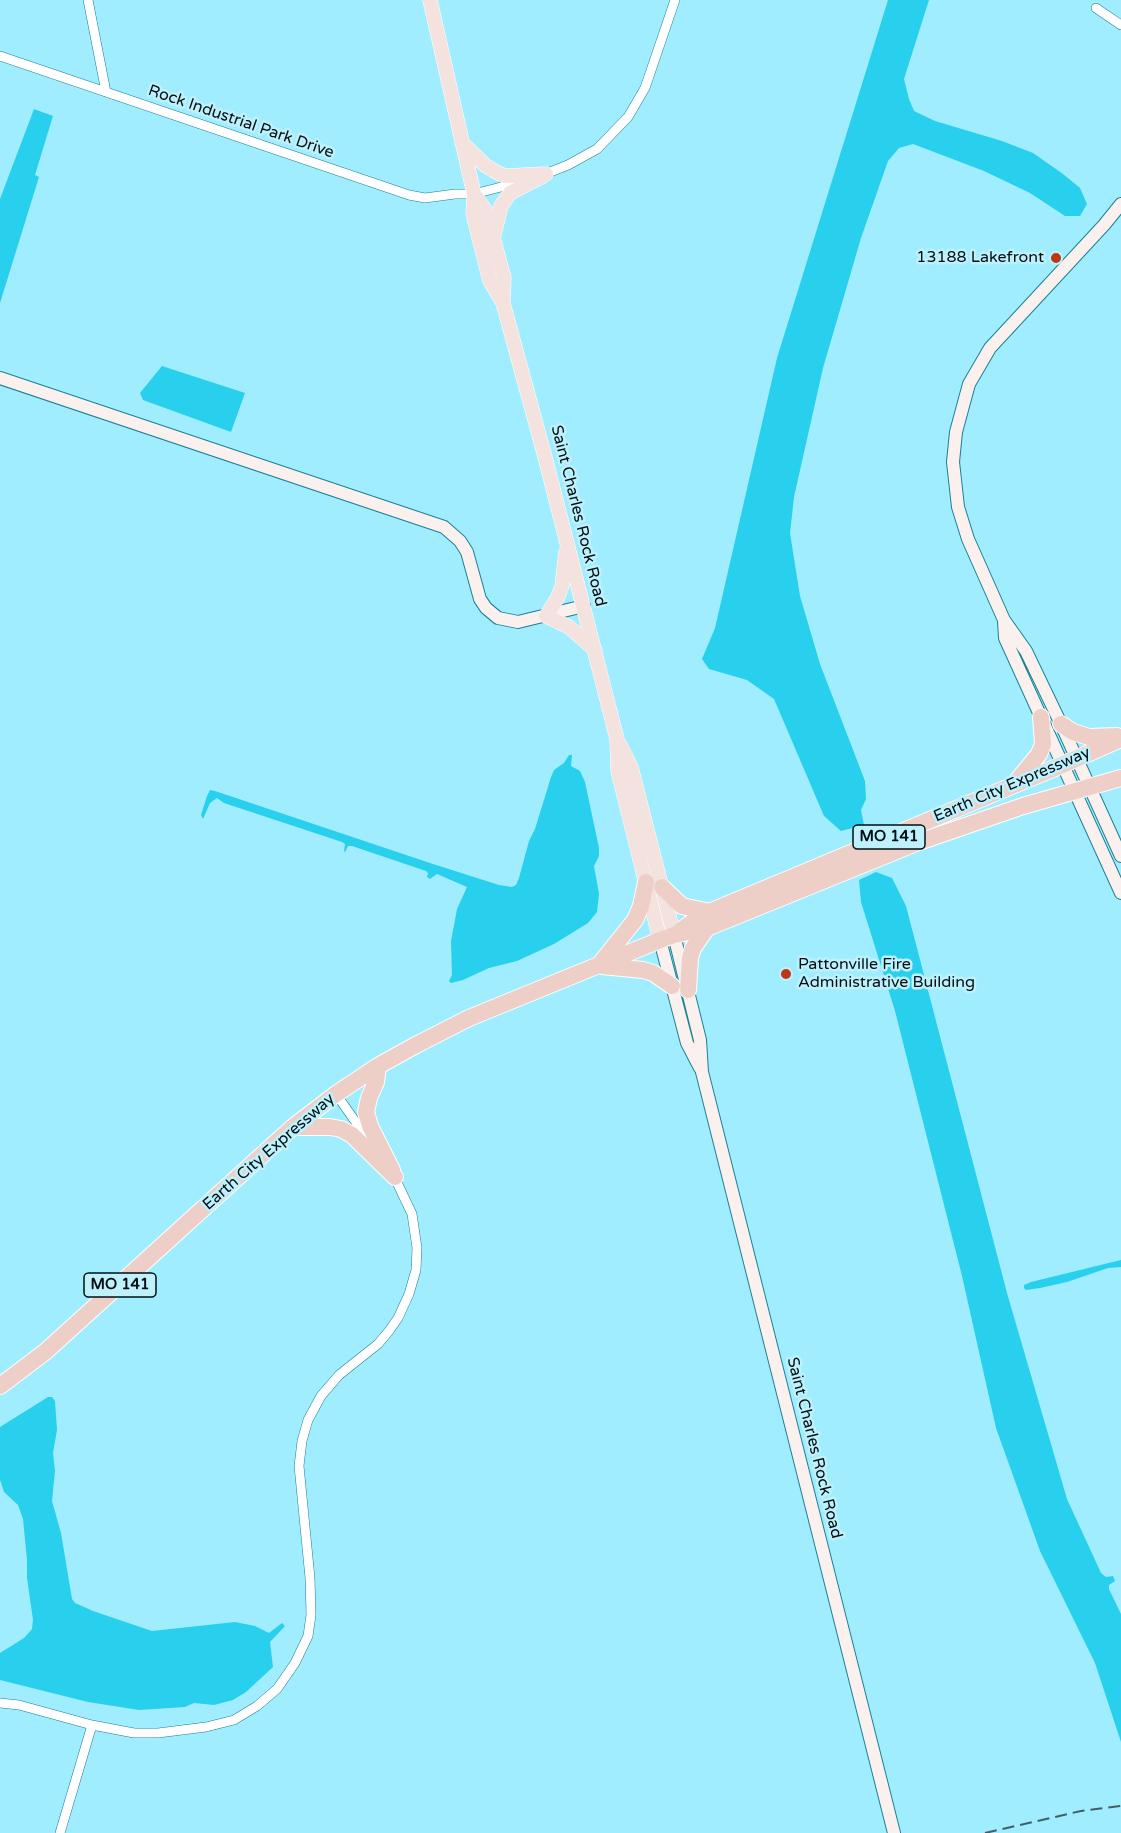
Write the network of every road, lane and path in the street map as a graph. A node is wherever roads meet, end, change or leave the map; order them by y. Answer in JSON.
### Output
{"nodes":[{"id":1,"x":87,"y":0,"type":"edge"},
{"id":2,"x":430,"y":0,"type":"edge"},
{"id":3,"x":675,"y":0,"type":"edge"},
{"id":4,"x":1096,"y":8,"type":"dead end"},
{"id":5,"x":1121,"y":25,"type":"edge"},
{"id":6,"x":0,"y":56,"type":"edge"},
{"id":7,"x":106,"y":92,"type":"junction"},
{"id":8,"x":462,"y":143,"type":"junction"},
{"id":9,"x":546,"y":174,"type":"junction"},
{"id":10,"x":474,"y":194,"type":"junction"},
{"id":11,"x":1121,"y":204,"type":"edge"},
{"id":12,"x":493,"y":237,"type":"junction"},
{"id":13,"x":503,"y":303,"type":"junction"},
{"id":14,"x":0,"y":378,"type":"edge"},
{"id":15,"x":567,"y":543,"type":"junction"},
{"id":16,"x":584,"y":606,"type":"junction"},
{"id":17,"x":546,"y":616,"type":"junction"},
{"id":18,"x":1004,"y":620,"type":"junction"},
{"id":19,"x":595,"y":650,"type":"junction"},
{"id":20,"x":1041,"y":717,"type":"junction"},
{"id":21,"x":1061,"y":724,"type":"junction"},
{"id":22,"x":1121,"y":737,"type":"edge"},
{"id":23,"x":1069,"y":762,"type":"junction"},
{"id":24,"x":1121,"y":778,"type":"edge"},
{"id":25,"x":1012,"y":786,"type":"junction"},
{"id":26,"x":1082,"y":789,"type":"junction"},
{"id":27,"x":1121,"y":856,"type":"edge"},
{"id":28,"x":654,"y":884,"type":"junction"},
{"id":29,"x":1121,"y":893,"type":"edge"},
{"id":30,"x":709,"y":920,"type":"junction"},
{"id":31,"x":667,"y":937,"type":"junction"},
{"id":32,"x":599,"y":966,"type":"junction"},
{"id":33,"x":680,"y":988,"type":"junction"},
{"id":34,"x":378,"y":1066,"type":"junction"},
{"id":35,"x":336,"y":1094,"type":"junction"},
{"id":36,"x":293,"y":1127,"type":"junction"},
{"id":37,"x":395,"y":1177,"type":"junction"},
{"id":38,"x":0,"y":1386,"type":"edge"},
{"id":39,"x":0,"y":1703,"type":"edge"},
{"id":40,"x":92,"y":1725,"type":"junction"},
{"id":41,"x":60,"y":1833,"type":"edge"},
{"id":42,"x":894,"y":1833,"type":"edge"}],
"edges":[{"from":1,"to":7,"type":"street"},
{"from":2,"to":8,"type":"main road","name":"Saint Charles Rock Road"},
{"from":3,"to":9,"type":"street","name":"Rock Industrial Park Drive"},
{"from":4,"to":5,"type":"street"},
{"from":6,"to":7,"type":"street","name":"Rock Industrial Park Drive"},
{"from":7,"to":10,"type":"street","name":"Rock Industrial Park Drive"},
{"from":8,"to":9,"type":"main road"},
{"from":8,"to":10,"type":"main road","name":"Saint Charles Rock Road"},
{"from":9,"to":10,"type":"street","name":"Rock Industrial Park Drive"},
{"from":9,"to":12,"type":"main road"},
{"from":10,"to":12,"type":"main road","name":"Saint Charles Rock Road"},
{"from":10,"to":13,"type":"main road","name":"Saint Charles Rock Road"},
{"from":11,"to":18,"type":"street"},
{"from":12,"to":13,"type":"main road","name":"Saint Charles Rock Road"},
{"from":13,"to":15,"type":"main road","name":"Saint Charles Rock Road"},
{"from":14,"to":17,"type":"street"},
{"from":15,"to":16,"type":"main road","name":"Saint Charles Rock Road"},
{"from":15,"to":17,"type":"main road"},
{"from":16,"to":17,"type":"street"},
{"from":16,"to":19,"type":"main road","name":"Saint Charles Rock Road"},
{"from":17,"to":19,"type":"main road"},
{"from":18,"to":20,"type":"street"},
{"from":18,"to":21,"type":"street"},
{"from":19,"to":28,"type":"main road","name":"Saint Charles Rock Road"},
{"from":20,"to":23,"type":"street"},
{"from":20,"to":25,"type":"highway"},
{"from":21,"to":22,"type":"highway"},
{"from":21,"to":23,"type":"street"},
{"from":22,"to":23,"type":"highway","name":"Earth City Expressway","number":"MO 141"},
{"from":23,"to":25,"type":"highway","name":"Earth City Expressway","number":"MO 141"},
{"from":23,"to":26,"type":"street"},
{"from":24,"to":26,"type":"highway","name":"Earth City Expressway","number":"MO 141"},
{"from":25,"to":30,"type":"highway","name":"Earth City Expressway","number":"MO 141"},
{"from":26,"to":27,"type":"street"},
{"from":26,"to":29,"type":"street"},
{"from":26,"to":30,"type":"highway","name":"Earth City Expressway","number":"MO 141"},
{"from":28,"to":30,"type":"highway"},
{"from":28,"to":31,"type":"main road","name":"Saint Charles Rock Road"},
{"from":28,"to":32,"type":"highway"},
{"from":30,"to":31,"type":"highway","name":"Earth City Expressway","number":"MO 141"},
{"from":30,"to":33,"type":"highway"},
{"from":31,"to":32,"type":"highway","name":"Earth City Expressway","number":"MO 141"},
{"from":31,"to":33,"type":"street","name":"Saint Charles Rock Road"},
{"from":32,"to":33,"type":"highway"},
{"from":32,"to":34,"type":"highway","name":"Earth City Expressway","number":"MO 141"},
{"from":33,"to":42,"type":"street","name":"Saint Charles Rock Road"},
{"from":34,"to":35,"type":"highway","name":"Earth City Expressway","number":"MO 141"},
{"from":34,"to":37,"type":"highway"},
{"from":35,"to":36,"type":"highway","name":"Earth City Expressway","number":"MO 141"},
{"from":35,"to":37,"type":"street"},
{"from":36,"to":37,"type":"highway"},
{"from":36,"to":38,"type":"highway","name":"Earth City Expressway","number":"MO 141"},
{"from":37,"to":40,"type":"street"},
{"from":39,"to":40,"type":"street"},
{"from":40,"to":41,"type":"street"}]}
